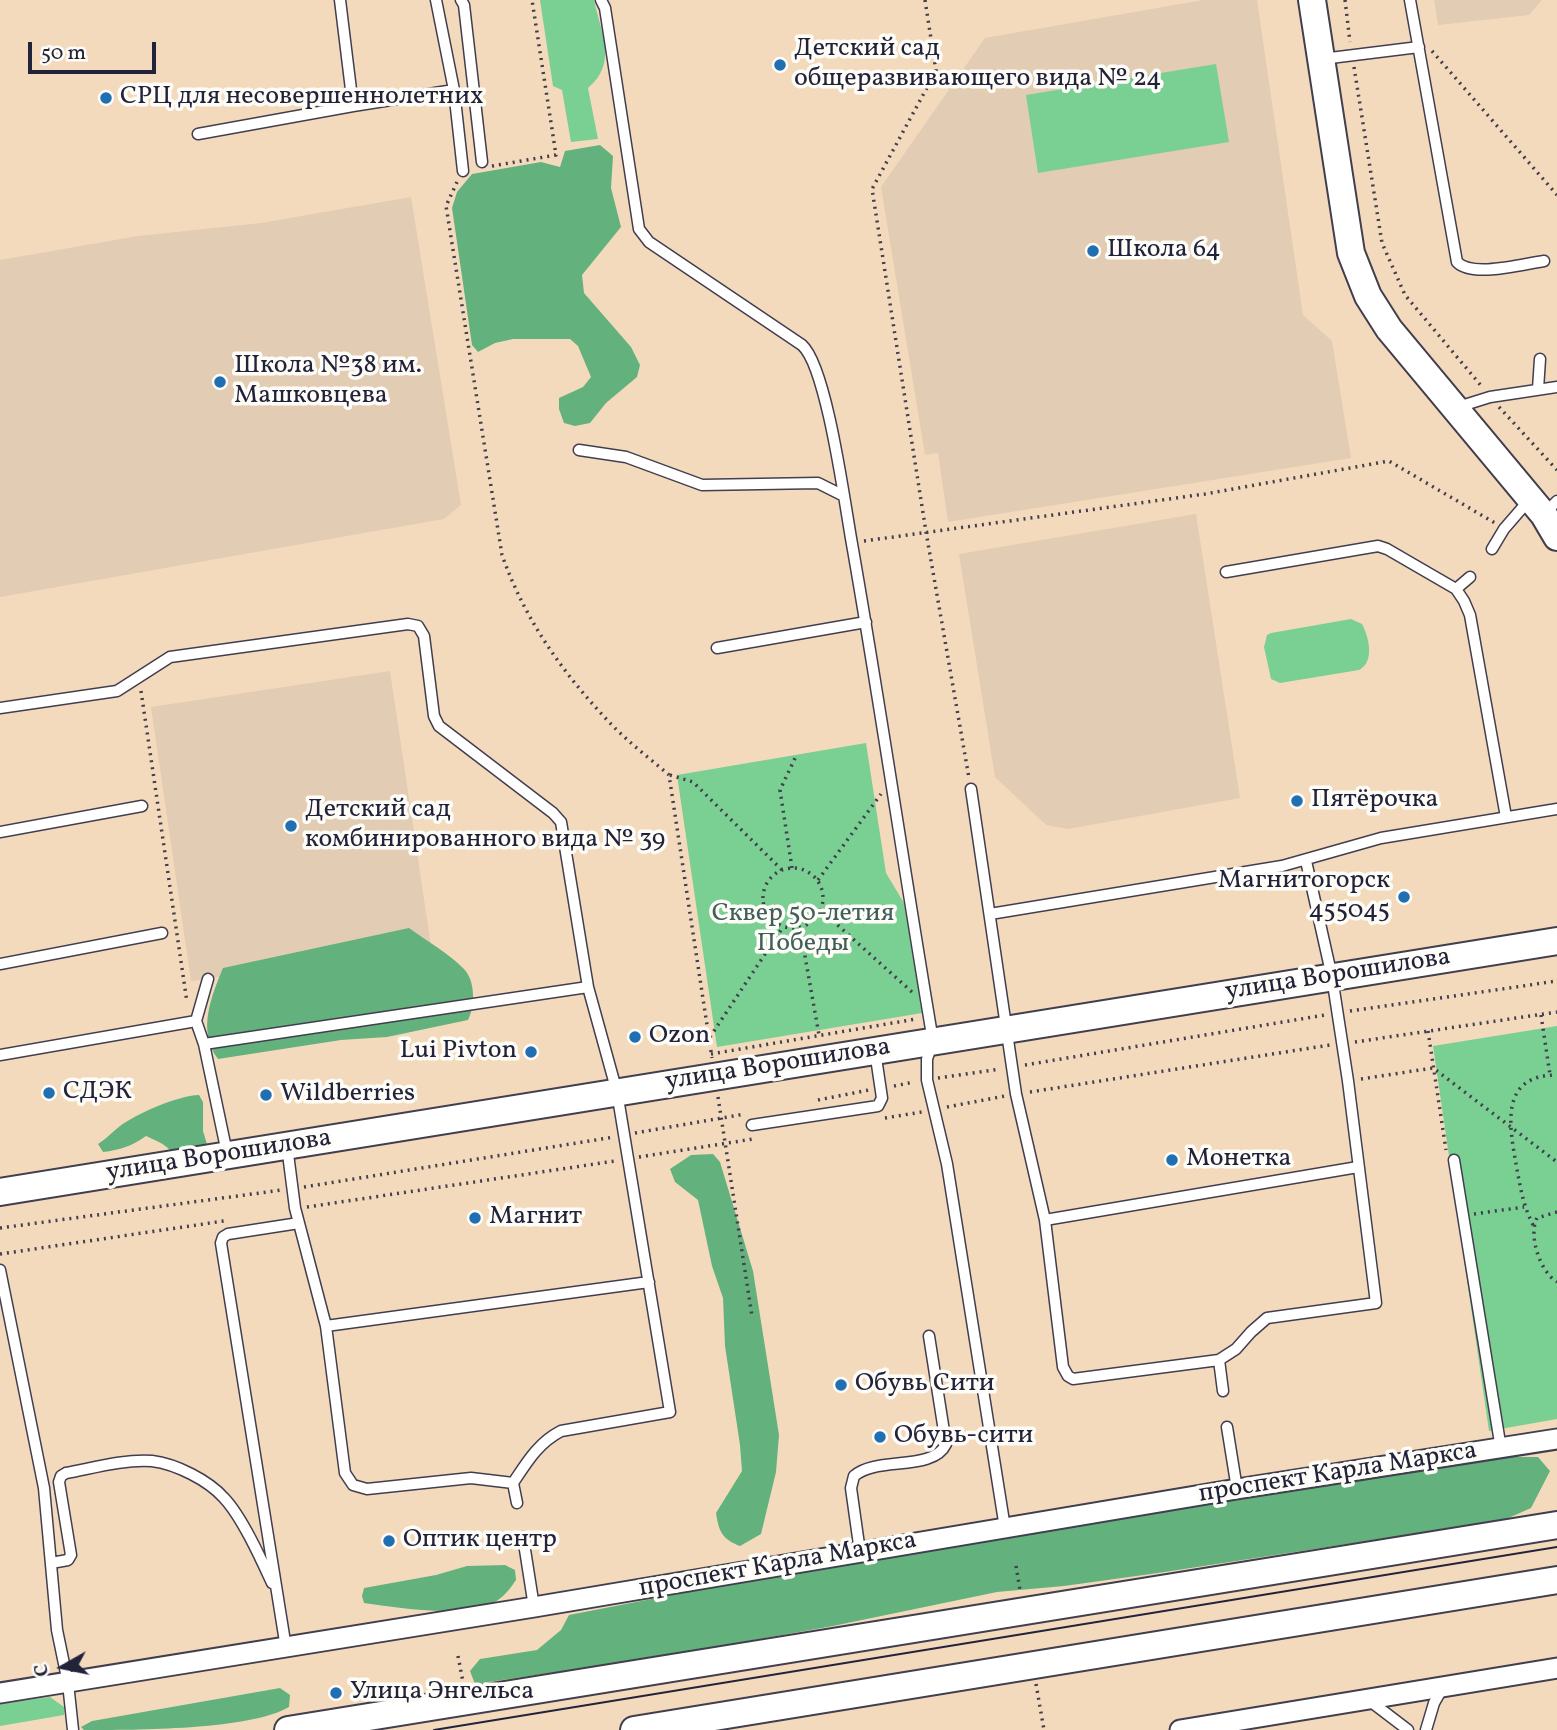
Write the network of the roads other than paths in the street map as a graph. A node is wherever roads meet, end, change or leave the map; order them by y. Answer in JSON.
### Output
{"nodes":[{"id":1,"x":340,"y":0,"type":"edge"},
{"id":2,"x":436,"y":0,"type":"edge"},
{"id":3,"x":461,"y":0,"type":"edge"},
{"id":4,"x":601,"y":0,"type":"edge"},
{"id":5,"x":1312,"y":0,"type":"edge"},
{"id":6,"x":1410,"y":0,"type":"edge"},
{"id":7,"x":1419,"y":47,"type":"junction"},
{"id":8,"x":1321,"y":59,"type":"junction"},
{"id":9,"x":454,"y":90,"type":"junction"},
{"id":10,"x":352,"y":106,"type":"junction"},
{"id":11,"x":198,"y":134,"type":"dead end"},
{"id":12,"x":486,"y":164,"type":"road end"},
{"id":13,"x":463,"y":171,"type":"road end"},
{"id":14,"x":1544,"y":261,"type":"dead end"},
{"id":15,"x":1540,"y":359,"type":"dead end"},
{"id":16,"x":1557,"y":387,"type":"edge"},
{"id":17,"x":1538,"y":389,"type":"junction"},
{"id":18,"x":1454,"y":408,"type":"junction"},
{"id":19,"x":579,"y":450,"type":"dead end"},
{"id":20,"x":844,"y":496,"type":"junction"},
{"id":21,"x":1547,"y":513,"type":"edge"},
{"id":22,"x":1492,"y":549,"type":"dead end"},
{"id":23,"x":1226,"y":572,"type":"dead end"},
{"id":24,"x":1470,"y":577,"type":"dead end"},
{"id":25,"x":1456,"y":589,"type":"junction"},
{"id":26,"x":866,"y":622,"type":"junction"},
{"id":27,"x":717,"y":648,"type":"dead end"},
{"id":28,"x":0,"y":709,"type":"edge"},
{"id":29,"x":971,"y":789,"type":"road end"},
{"id":30,"x":142,"y":806,"type":"dead end"},
{"id":31,"x":1557,"y":809,"type":"edge"},
{"id":32,"x":1506,"y":817,"type":"junction"},
{"id":33,"x":0,"y":832,"type":"edge"},
{"id":34,"x":1306,"y":861,"type":"junction"},
{"id":35,"x":990,"y":914,"type":"junction"},
{"id":36,"x":162,"y":933,"type":"dead end"},
{"id":37,"x":1557,"y":941,"type":"edge"},
{"id":38,"x":0,"y":964,"type":"edge"},
{"id":39,"x":1332,"y":977,"type":"junction"},
{"id":40,"x":208,"y":979,"type":"dead end"},
{"id":41,"x":587,"y":987,"type":"junction"},
{"id":42,"x":193,"y":1021,"type":"junction"},
{"id":43,"x":931,"y":1029,"type":"junction"},
{"id":44,"x":1006,"y":1030,"type":"junction"},
{"id":45,"x":204,"y":1044,"type":"junction"},
{"id":46,"x":874,"y":1051,"type":"junction"},
{"id":47,"x":0,"y":1055,"type":"edge"},
{"id":48,"x":617,"y":1092,"type":"junction"},
{"id":49,"x":752,"y":1125,"type":"dead end"},
{"id":50,"x":287,"y":1146,"type":"junction"},
{"id":51,"x":227,"y":1155,"type":"junction"},
{"id":52,"x":1454,"y":1160,"type":"road end"},
{"id":53,"x":1358,"y":1167,"type":"junction"},
{"id":54,"x":0,"y":1192,"type":"edge"},
{"id":55,"x":1045,"y":1220,"type":"junction"},
{"id":56,"x":299,"y":1223,"type":"junction"},
{"id":57,"x":0,"y":1270,"type":"edge"},
{"id":58,"x":649,"y":1282,"type":"junction"},
{"id":59,"x":326,"y":1326,"type":"junction"},
{"id":60,"x":929,"y":1336,"type":"dead end"},
{"id":61,"x":1219,"y":1360,"type":"junction"},
{"id":62,"x":1223,"y":1391,"type":"dead end"},
{"id":63,"x":1227,"y":1427,"type":"dead end"},
{"id":64,"x":1557,"y":1439,"type":"edge"},
{"id":65,"x":1501,"y":1449,"type":"junction"},
{"id":66,"x":513,"y":1483,"type":"junction"},
{"id":67,"x":1237,"y":1489,"type":"junction"},
{"id":68,"x":517,"y":1503,"type":"dead end"},
{"id":69,"x":1557,"y":1525,"type":"edge"},
{"id":70,"x":1005,"y":1528,"type":"junction"},
{"id":71,"x":523,"y":1537,"type":"dead end"},
{"id":72,"x":860,"y":1552,"type":"junction"},
{"id":73,"x":51,"y":1563,"type":"junction"},
{"id":74,"x":1557,"y":1580,"type":"edge"},
{"id":75,"x":278,"y":1597,"type":"junction"},
{"id":76,"x":534,"y":1607,"type":"junction"},
{"id":77,"x":286,"y":1648,"type":"junction"},
{"id":78,"x":1557,"y":1668,"type":"edge"},
{"id":79,"x":68,"y":1682,"type":"junction"},
{"id":80,"x":1446,"y":1685,"type":"junction"},
{"id":81,"x":0,"y":1693,"type":"edge"},
{"id":82,"x":1367,"y":1698,"type":"junction"},
{"id":83,"x":73,"y":1730,"type":"edge"},
{"id":84,"x":288,"y":1730,"type":"edge"},
{"id":85,"x":634,"y":1730,"type":"edge"},
{"id":86,"x":1180,"y":1730,"type":"edge"},
{"id":87,"x":1408,"y":1730,"type":"edge"},
{"id":88,"x":1426,"y":1730,"type":"edge"}],
"edges":[{"from":1,"to":10,"type":"lane"},
{"from":2,"to":9,"type":"lane"},
{"from":3,"to":12,"type":"lane"},
{"from":4,"to":20,"type":"lane"},
{"from":5,"to":8,"type":"main road"},
{"from":6,"to":7,"type":"lane"},
{"from":7,"to":8,"type":"lane"},
{"from":7,"to":14,"type":"lane"},
{"from":8,"to":18,"type":"main road"},
{"from":9,"to":10,"type":"lane"},
{"from":9,"to":13,"type":"lane"},
{"from":10,"to":11,"type":"lane"},
{"from":15,"to":17,"type":"lane"},
{"from":16,"to":17,"type":"lane"},
{"from":17,"to":18,"type":"lane"},
{"from":18,"to":21,"type":"main road"},
{"from":19,"to":20,"type":"lane"},
{"from":20,"to":26,"type":"lane"},
{"from":21,"to":22,"type":"lane"},
{"from":23,"to":25,"type":"lane"},
{"from":24,"to":25,"type":"lane"},
{"from":25,"to":32,"type":"lane"},
{"from":26,"to":27,"type":"lane"},
{"from":26,"to":43,"type":"lane"},
{"from":28,"to":41,"type":"lane"},
{"from":29,"to":35,"type":"lane"},
{"from":30,"to":33,"type":"lane"},
{"from":31,"to":32,"type":"lane"},
{"from":32,"to":34,"type":"lane"},
{"from":34,"to":35,"type":"lane"},
{"from":34,"to":39,"type":"lane"},
{"from":35,"to":44,"type":"lane"},
{"from":36,"to":38,"type":"lane"},
{"from":37,"to":39,"type":"main road","name":"улица Ворошилова"},
{"from":39,"to":44,"type":"main road","name":"улица Ворошилова"},
{"from":39,"to":53,"type":"lane"},
{"from":40,"to":42,"type":"lane"},
{"from":41,"to":45,"type":"lane"},
{"from":41,"to":48,"type":"lane"},
{"from":42,"to":45,"type":"lane"},
{"from":42,"to":47,"type":"lane"},
{"from":43,"to":44,"type":"main road","name":"улица Ворошилова"},
{"from":43,"to":46,"type":"main road","name":"улица Ворошилова"},
{"from":43,"to":70,"type":"lane"},
{"from":44,"to":55,"type":"lane"},
{"from":45,"to":51,"type":"lane"},
{"from":46,"to":48,"type":"main road","name":"улица Ворошилова"},
{"from":46,"to":49,"type":"lane"},
{"from":48,"to":50,"type":"main road","name":"улица Ворошилова"},
{"from":48,"to":58,"type":"lane"},
{"from":50,"to":51,"type":"main road","name":"улица Ворошилова"},
{"from":50,"to":56,"type":"lane"},
{"from":51,"to":54,"type":"main road","name":"улица Ворошилова"},
{"from":52,"to":65,"type":"lane"},
{"from":53,"to":55,"type":"lane"},
{"from":53,"to":61,"type":"lane"},
{"from":55,"to":61,"type":"lane"},
{"from":56,"to":59,"type":"lane"},
{"from":56,"to":75,"type":"lane"},
{"from":57,"to":73,"type":"lane"},
{"from":58,"to":59,"type":"lane"},
{"from":58,"to":66,"type":"lane"},
{"from":59,"to":66,"type":"lane"},
{"from":60,"to":72,"type":"lane"},
{"from":61,"to":62,"type":"lane"},
{"from":63,"to":67,"type":"lane"},
{"from":64,"to":65,"type":"street","name":"проспект Карла Маркса"},
{"from":65,"to":67,"type":"street","name":"проспект Карла Маркса"},
{"from":66,"to":68,"type":"lane"},
{"from":67,"to":70,"type":"street","name":"проспект Карла Маркса"},
{"from":69,"to":84,"type":"main road"},
{"from":70,"to":72,"type":"street","name":"проспект Карла Маркса"},
{"from":71,"to":76,"type":"lane"},
{"from":72,"to":76,"type":"street","name":"проспект Карла Маркса"},
{"from":73,"to":75,"type":"lane"},
{"from":73,"to":79,"type":"lane"},
{"from":74,"to":85,"type":"main road"},
{"from":75,"to":77,"type":"lane"},
{"from":76,"to":77,"type":"street","name":"проспект Карла Маркса"},
{"from":77,"to":79,"type":"street","name":"проспект Карла Маркса"},
{"from":78,"to":80,"type":"street"},
{"from":79,"to":81,"type":"street","name":"проспект Карла Маркса"},
{"from":79,"to":83,"type":"lane"},
{"from":80,"to":82,"type":"street"},
{"from":80,"to":88,"type":"lane"},
{"from":82,"to":86,"type":"street"},
{"from":82,"to":87,"type":"lane"}]}
